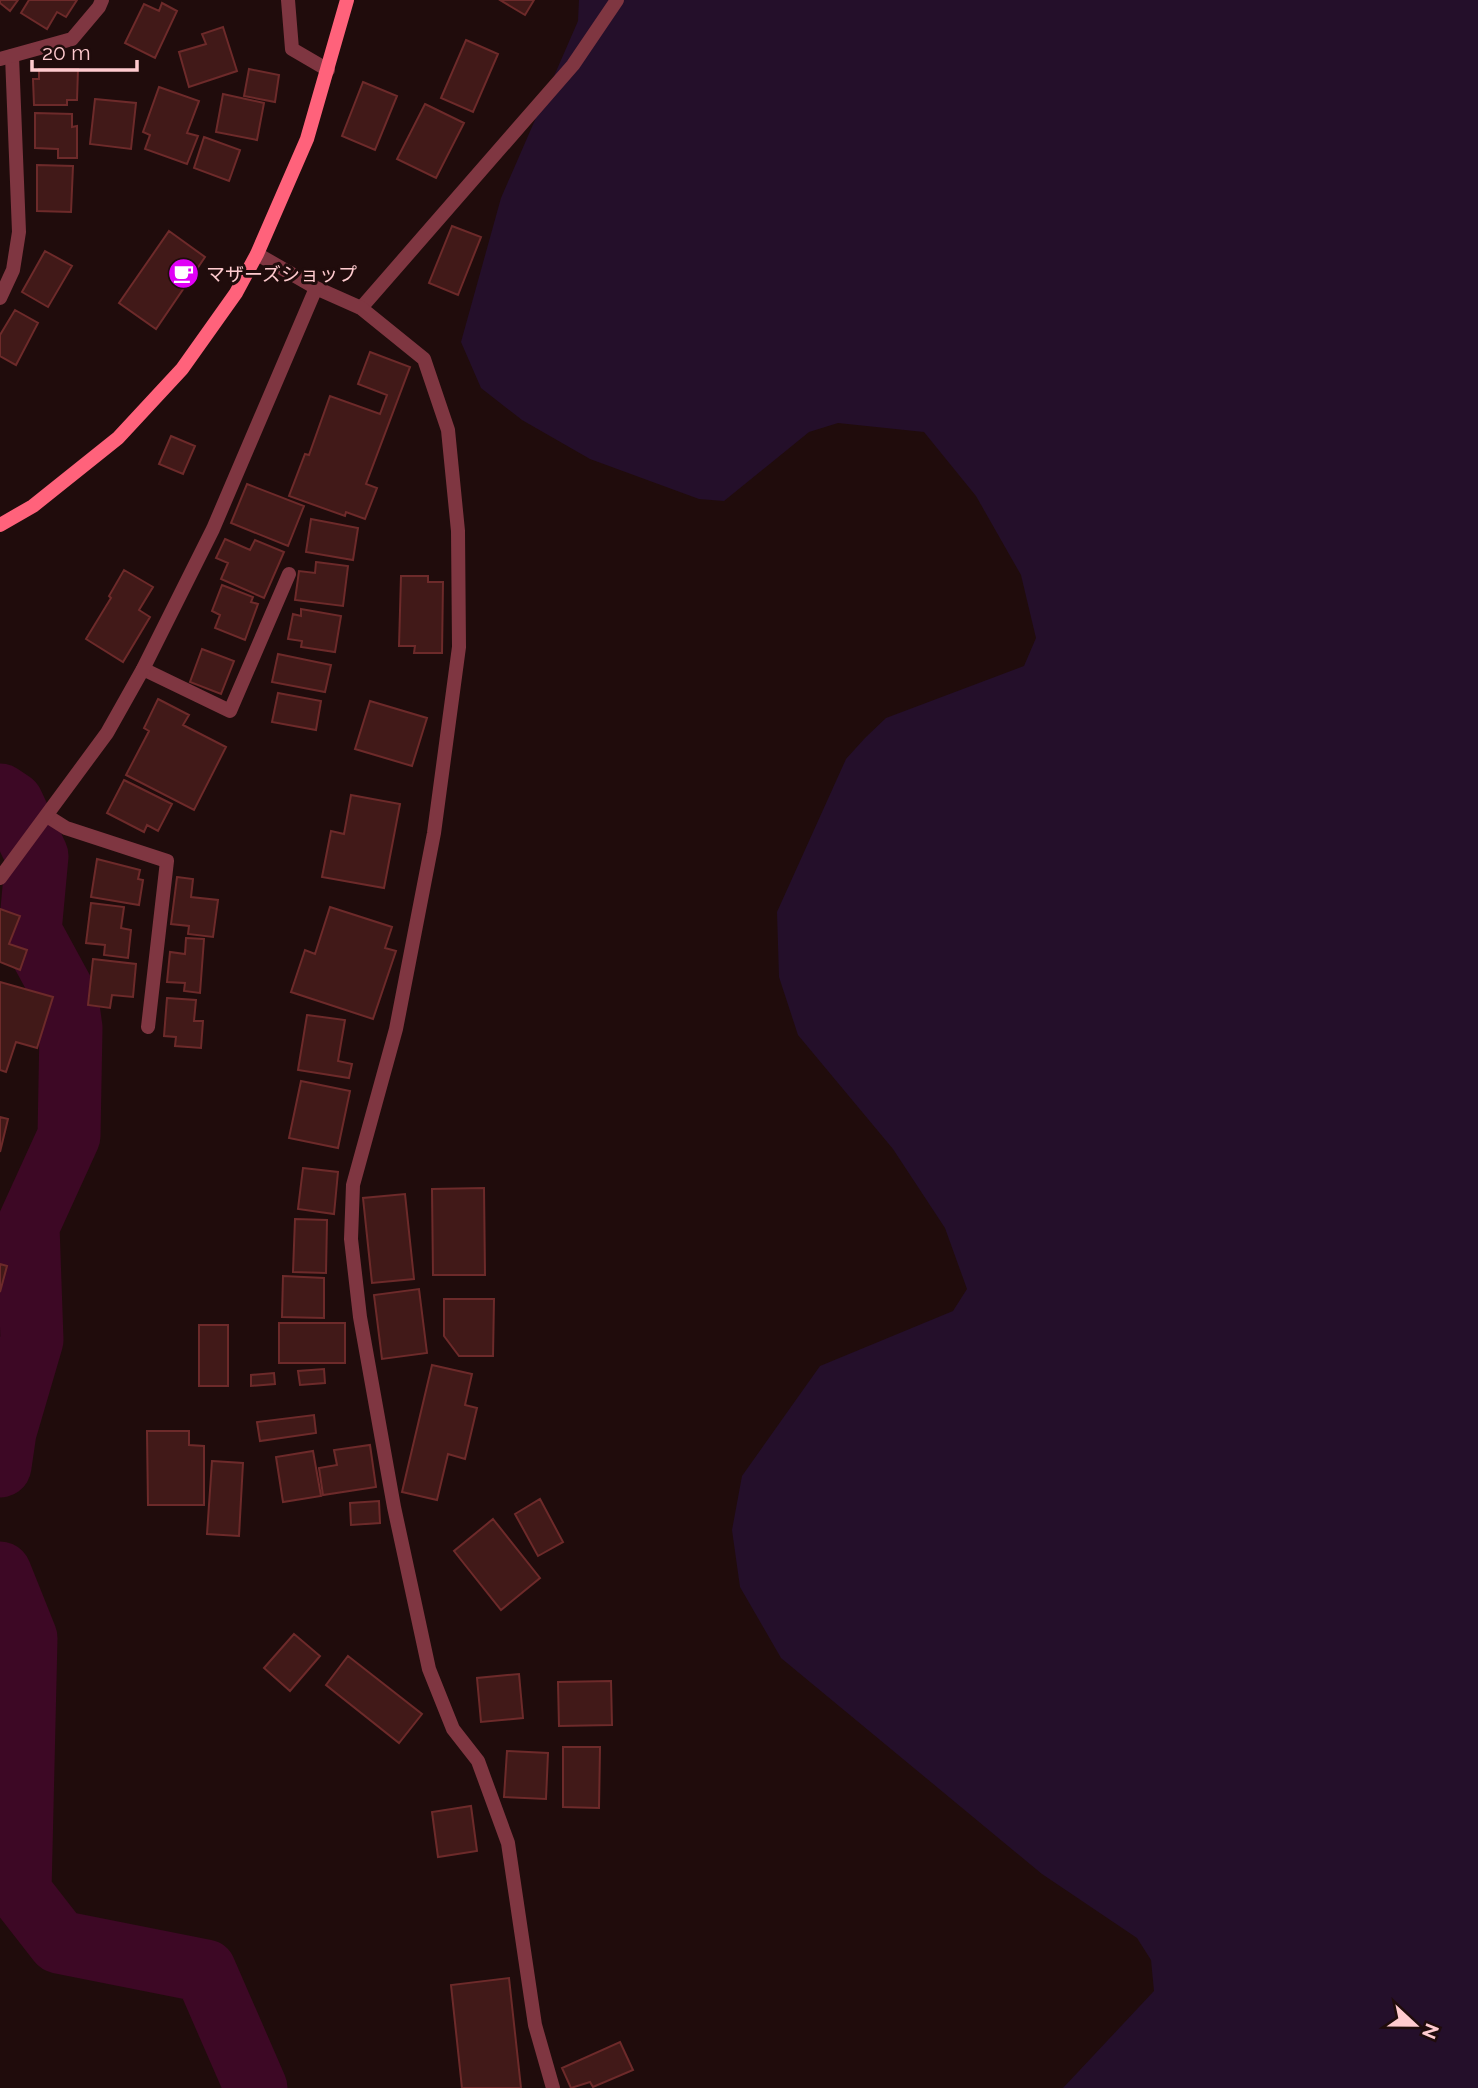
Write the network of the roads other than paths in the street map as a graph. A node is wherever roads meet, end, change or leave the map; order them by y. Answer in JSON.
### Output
{"nodes":[{"id":1,"x":102,"y":0,"type":"edge"},
{"id":2,"x":288,"y":0,"type":"edge"},
{"id":3,"x":347,"y":0,"type":"edge"},
{"id":4,"x":617,"y":0,"type":"edge"},
{"id":5,"x":6,"y":58,"type":"edge"},
{"id":6,"x":328,"y":70,"type":"junction"},
{"id":7,"x":257,"y":254,"type":"junction"},
{"id":8,"x":316,"y":288,"type":"junction"},
{"id":9,"x":0,"y":298,"type":"edge"},
{"id":10,"x":360,"y":309,"type":"junction"},
{"id":11,"x":0,"y":525,"type":"edge"},
{"id":12,"x":289,"y":574,"type":"dead end"},
{"id":13,"x":143,"y":669,"type":"junction"},
{"id":14,"x":47,"y":816,"type":"junction"},
{"id":15,"x":0,"y":878,"type":"edge"},
{"id":16,"x":148,"y":1027,"type":"dead end"},
{"id":17,"x":553,"y":2088,"type":"edge"}],
"edges":[{"from":1,"to":5,"type":"street"},
{"from":2,"to":6,"type":"street"},
{"from":3,"to":6,"type":"street"},
{"from":4,"to":10,"type":"street"},
{"from":5,"to":9,"type":"street"},
{"from":6,"to":7,"type":"street"},
{"from":7,"to":8,"type":"street"},
{"from":7,"to":11,"type":"street"},
{"from":8,"to":10,"type":"street"},
{"from":8,"to":13,"type":"street"},
{"from":10,"to":17,"type":"street"},
{"from":12,"to":13,"type":"street"},
{"from":13,"to":14,"type":"street"},
{"from":14,"to":15,"type":"street"},
{"from":14,"to":16,"type":"street"}]}
